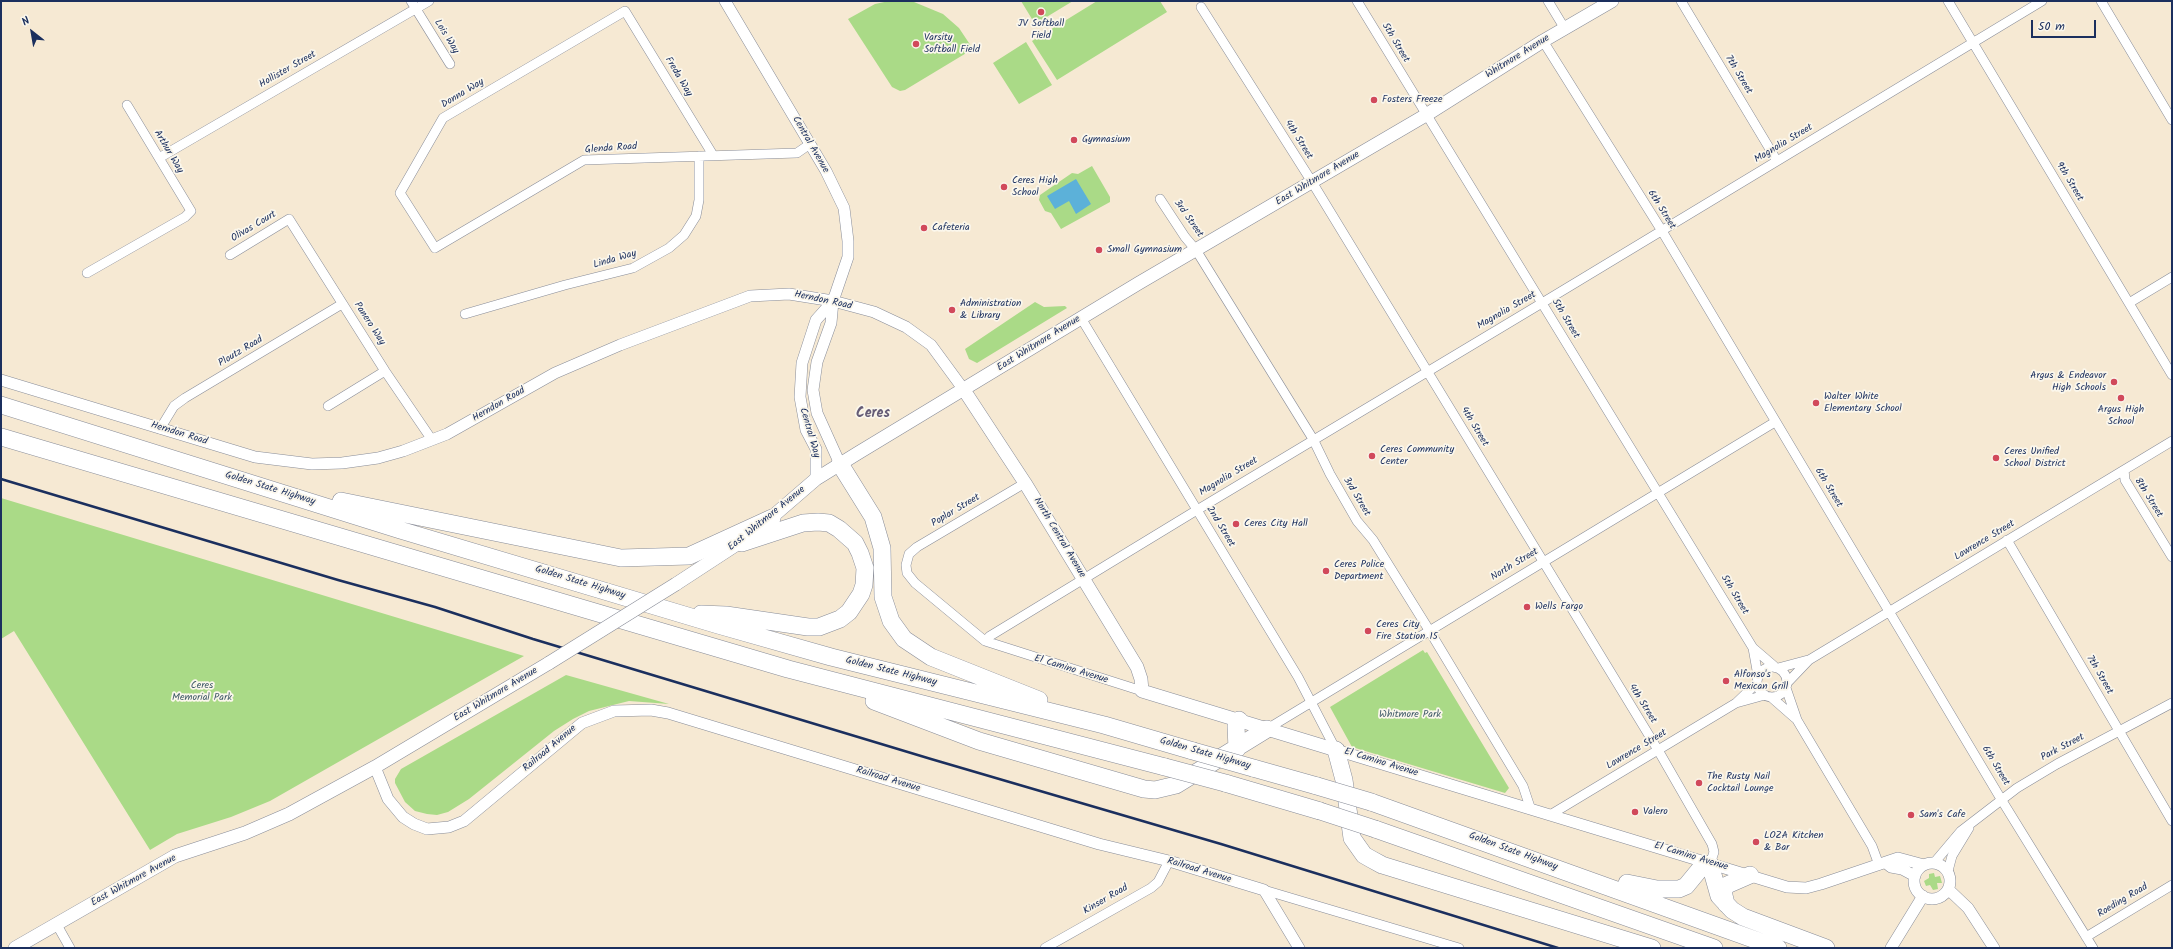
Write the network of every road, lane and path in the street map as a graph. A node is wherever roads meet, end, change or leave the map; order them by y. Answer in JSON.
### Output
{"nodes":[{"id":1,"x":428,"y":1,"type":"edge"},
{"id":2,"x":724,"y":1,"type":"edge"},
{"id":3,"x":1357,"y":1,"type":"edge"},
{"id":4,"x":1548,"y":1,"type":"edge"},
{"id":5,"x":1612,"y":1,"type":"edge"},
{"id":6,"x":1681,"y":1,"type":"edge"},
{"id":7,"x":1948,"y":1,"type":"edge"},
{"id":8,"x":2042,"y":1,"type":"edge"},
{"id":9,"x":2101,"y":1,"type":"edge"},
{"id":10,"x":413,"y":5,"type":"edge"},
{"id":11,"x":1201,"y":7,"type":"dead end"},
{"id":12,"x":625,"y":11,"type":"joint"},
{"id":13,"x":1565,"y":29,"type":"junction"},
{"id":14,"x":1543,"y":41,"type":"junction"},
{"id":15,"x":1973,"y":42,"type":"junction"},
{"id":16,"x":450,"y":64,"type":"dead end"},
{"id":17,"x":127,"y":105,"type":"dead end"},
{"id":18,"x":1426,"y":115,"type":"junction"},
{"id":19,"x":2172,"y":120,"type":"edge"},
{"id":20,"x":810,"y":144,"type":"junction"},
{"id":21,"x":713,"y":155,"type":"junction"},
{"id":22,"x":699,"y":156,"type":"junction"},
{"id":23,"x":159,"y":158,"type":"junction"},
{"id":24,"x":1777,"y":161,"type":"junction"},
{"id":25,"x":1312,"y":182,"type":"junction"},
{"id":26,"x":1160,"y":199,"type":"dead end"},
{"id":27,"x":289,"y":219,"type":"joint"},
{"id":28,"x":1662,"y":231,"type":"junction"},
{"id":29,"x":434,"y":248,"type":"joint"},
{"id":30,"x":1196,"y":250,"type":"junction"},
{"id":31,"x":230,"y":255,"type":"dead end"},
{"id":32,"x":87,"y":273,"type":"dead end"},
{"id":33,"x":2172,"y":277,"type":"edge"},
{"id":34,"x":833,"y":302,"type":"junction"},
{"id":35,"x":1542,"y":303,"type":"junction"},
{"id":36,"x":2129,"y":303,"type":"junction"},
{"id":37,"x":342,"y":304,"type":"junction"},
{"id":38,"x":465,"y":314,"type":"dead end"},
{"id":39,"x":1081,"y":318,"type":"junction"},
{"id":40,"x":385,"y":371,"type":"junction"},
{"id":41,"x":1427,"y":371,"type":"junction"},
{"id":42,"x":2172,"y":374,"type":"edge"},
{"id":43,"x":1,"y":380,"type":"edge"},
{"id":44,"x":964,"y":390,"type":"junction"},
{"id":45,"x":1,"y":405,"type":"edge"},
{"id":46,"x":328,"y":406,"type":"dead end"},
{"id":47,"x":1775,"y":422,"type":"junction"},
{"id":48,"x":160,"y":428,"type":"junction"},
{"id":49,"x":1,"y":437,"type":"edge"},
{"id":50,"x":1313,"y":439,"type":"junction"},
{"id":51,"x":432,"y":440,"type":"junction"},
{"id":52,"x":2172,"y":441,"type":"edge"},
{"id":53,"x":840,"y":464,"type":"junction"},
{"id":54,"x":2124,"y":470,"type":"junction"},
{"id":55,"x":816,"y":479,"type":"junction"},
{"id":56,"x":248,"y":482,"type":"junction"},
{"id":57,"x":1025,"y":483,"type":"junction"},
{"id":58,"x":1658,"y":493,"type":"junction"},
{"id":59,"x":1197,"y":510,"type":"junction"},
{"id":60,"x":772,"y":518,"type":"junction"},
{"id":61,"x":2008,"y":540,"type":"junction"},
{"id":62,"x":740,"y":543,"type":"junction"},
{"id":63,"x":2172,"y":557,"type":"edge"},
{"id":64,"x":1543,"y":561,"type":"junction"},
{"id":65,"x":906,"y":565,"type":"joint"},
{"id":66,"x":1083,"y":579,"type":"junction"},
{"id":67,"x":1889,"y":611,"type":"junction"},
{"id":68,"x":679,"y":613,"type":"junction"},
{"id":69,"x":1429,"y":630,"type":"junction"},
{"id":70,"x":985,"y":641,"type":"junction"},
{"id":71,"x":1753,"y":648,"type":"junction"},
{"id":72,"x":1809,"y":660,"type":"junction"},
{"id":73,"x":1776,"y":667,"type":"junction"},
{"id":74,"x":788,"y":669,"type":"junction"},
{"id":75,"x":1758,"y":679,"type":"junction"},
{"id":76,"x":1787,"y":685,"type":"junction"},
{"id":77,"x":1142,"y":692,"type":"junction"},
{"id":78,"x":1768,"y":696,"type":"junction"},
{"id":79,"x":1312,"y":702,"type":"junction"},
{"id":80,"x":1736,"y":703,"type":"junction"},
{"id":81,"x":2172,"y":703,"type":"edge"},
{"id":82,"x":1239,"y":720,"type":"junction"},
{"id":83,"x":1796,"y":720,"type":"junction"},
{"id":84,"x":1104,"y":725,"type":"junction"},
{"id":85,"x":1267,"y":729,"type":"junction"},
{"id":86,"x":2119,"y":731,"type":"junction"},
{"id":87,"x":1237,"y":748,"type":"junction"},
{"id":88,"x":1336,"y":750,"type":"junction"},
{"id":89,"x":1658,"y":750,"type":"junction"},
{"id":90,"x":375,"y":767,"type":"junction"},
{"id":91,"x":2001,"y":799,"type":"junction"},
{"id":92,"x":1530,"y":807,"type":"junction"},
{"id":93,"x":1550,"y":814,"type":"junction"},
{"id":94,"x":2172,"y":821,"type":"edge"},
{"id":95,"x":1972,"y":823,"type":"junction"},
{"id":96,"x":1168,"y":861,"type":"junction"},
{"id":97,"x":1539,"y":861,"type":"junction"},
{"id":98,"x":1710,"y":864,"type":"junction"},
{"id":99,"x":1882,"y":864,"type":"junction"},
{"id":100,"x":1929,"y":864,"type":"junction"},
{"id":101,"x":1948,"y":871,"type":"junction"},
{"id":102,"x":1750,"y":875,"type":"junction"},
{"id":103,"x":1916,"y":876,"type":"junction"},
{"id":104,"x":2172,"y":885,"type":"edge"},
{"id":105,"x":1948,"y":889,"type":"junction"},
{"id":106,"x":1264,"y":890,"type":"junction"},
{"id":107,"x":1923,"y":896,"type":"junction"},
{"id":108,"x":1726,"y":904,"type":"junction"},
{"id":109,"x":57,"y":925,"type":"junction"},
{"id":110,"x":2086,"y":937,"type":"junction"},
{"id":111,"x":15,"y":948,"type":"edge"},
{"id":112,"x":70,"y":948,"type":"edge"},
{"id":113,"x":1045,"y":948,"type":"edge"},
{"id":114,"x":1299,"y":948,"type":"edge"},
{"id":115,"x":1459,"y":948,"type":"edge"},
{"id":116,"x":1652,"y":948,"type":"edge"},
{"id":117,"x":1714,"y":948,"type":"edge"},
{"id":118,"x":1778,"y":948,"type":"edge"},
{"id":119,"x":1826,"y":948,"type":"edge"},
{"id":120,"x":1891,"y":948,"type":"edge"},
{"id":121,"x":1994,"y":948,"type":"edge"},
{"id":122,"x":2093,"y":948,"type":"edge"}],
"edges":[{"from":1,"to":10,"type":"street","name":"Hollister Street"},
{"from":2,"to":20,"type":"street","name":"Central Avenue"},
{"from":3,"to":18,"type":"street","name":"5th Street"},
{"from":4,"to":13,"type":"street"},
{"from":5,"to":13,"type":"main road","name":"Whitmore Avenue"},
{"from":6,"to":24,"type":"street","name":"7th Street"},
{"from":7,"to":15,"type":"street","name":"9th Street"},
{"from":8,"to":15,"type":"street","name":"Magnolia Street"},
{"from":9,"to":19,"type":"street"},
{"from":10,"to":16,"type":"street","name":"Lois Way"},
{"from":10,"to":23,"type":"street","name":"Hollister Street"},
{"from":11,"to":25,"type":"street","name":"4th Street"},
{"from":12,"to":21,"type":"street","name":"Freda Way"},
{"from":12,"to":29,"type":"street","name":"Donna Way"},
{"from":13,"to":14,"type":"main road","name":"Whitmore Avenue"},
{"from":14,"to":18,"type":"main road","name":"Whitmore Avenue"},
{"from":14,"to":28,"type":"street","name":"6th Street"},
{"from":15,"to":24,"type":"street","name":"Magnolia Street"},
{"from":15,"to":36,"type":"street","name":"9th Street"},
{"from":17,"to":23,"type":"street","name":"Arthur Way"},
{"from":18,"to":25,"type":"main road","name":"East Whitmore Avenue"},
{"from":18,"to":35,"type":"street","name":"5th Street"},
{"from":20,"to":21,"type":"street","name":"Glenda Road"},
{"from":20,"to":34,"type":"street","name":"Central Avenue"},
{"from":21,"to":22,"type":"street","name":"Glenda Road"},
{"from":22,"to":29,"type":"street","name":"Glenda Road"},
{"from":22,"to":38,"type":"street","name":"Linda Way"},
{"from":23,"to":32,"type":"street","name":"Arthur Way"},
{"from":24,"to":28,"type":"street","name":"Magnolia Street"},
{"from":25,"to":30,"type":"main road","name":"East Whitmore Avenue"},
{"from":25,"to":41,"type":"street","name":"4th Street"},
{"from":26,"to":30,"type":"street","name":"3rd Street"},
{"from":27,"to":31,"type":"street","name":"Olivas Court"},
{"from":27,"to":37,"type":"street","name":"Panero Way"},
{"from":28,"to":35,"type":"street","name":"Magnolia Street"},
{"from":28,"to":47,"type":"street","name":"6th Street"},
{"from":30,"to":39,"type":"main road","name":"East Whitmore Avenue"},
{"from":30,"to":50,"type":"street","name":"3rd Street"},
{"from":33,"to":36,"type":"street"},
{"from":34,"to":44,"type":"street","name":"Herndon Road"},
{"from":34,"to":51,"type":"street","name":"Herndon Road"},
{"from":34,"to":53,"type":"street","name":"Central Way"},
{"from":34,"to":55,"type":"street","name":"Central Way"},
{"from":35,"to":41,"type":"street","name":"Magnolia Street"},
{"from":35,"to":58,"type":"street","name":"5th Street"},
{"from":36,"to":42,"type":"street","name":"9th Street"},
{"from":37,"to":40,"type":"street","name":"Panero Way"},
{"from":37,"to":48,"type":"street","name":"Ploutz Road"},
{"from":39,"to":44,"type":"main road","name":"East Whitmore Avenue"},
{"from":39,"to":59,"type":"street","name":"2nd Street"},
{"from":40,"to":46,"type":"street"},
{"from":40,"to":51,"type":"street","name":"Panero Way"},
{"from":41,"to":50,"type":"street","name":"Magnolia Street"},
{"from":41,"to":64,"type":"street","name":"4th Street"},
{"from":43,"to":48,"type":"street","name":"Herndon Road"},
{"from":44,"to":53,"type":"main road","name":"East Whitmore Avenue"},
{"from":44,"to":57,"type":"main road","name":"North Central Avenue"},
{"from":45,"to":56,"type":"highway","name":"Golden State Highway"},
{"from":47,"to":58,"type":"street","name":"North Street"},
{"from":47,"to":67,"type":"street","name":"6th Street"},
{"from":48,"to":51,"type":"street","name":"Herndon Road"},
{"from":49,"to":74,"type":"highway"},
{"from":50,"to":59,"type":"street","name":"Magnolia Street"},
{"from":50,"to":69,"type":"street","name":"3rd Street"},
{"from":52,"to":54,"type":"street","name":"Lawrence Street"},
{"from":53,"to":55,"type":"main road","name":"East Whitmore Avenue"},
{"from":53,"to":84,"type":"highway"},
{"from":54,"to":61,"type":"street","name":"Lawrence Street"},
{"from":54,"to":63,"type":"street","name":"8th Street"},
{"from":55,"to":60,"type":"main road","name":"East Whitmore Avenue"},
{"from":56,"to":60,"type":"highway"},
{"from":56,"to":68,"type":"highway","name":"Golden State Highway"},
{"from":57,"to":65,"type":"street","name":"Poplar Street"},
{"from":57,"to":66,"type":"main road","name":"North Central Avenue"},
{"from":58,"to":64,"type":"street","name":"North Street"},
{"from":58,"to":71,"type":"street","name":"5th Street"},
{"from":59,"to":66,"type":"street","name":"Magnolia Street"},
{"from":59,"to":79,"type":"street","name":"2nd Street"},
{"from":60,"to":62,"type":"main road","name":"East Whitmore Avenue"},
{"from":61,"to":67,"type":"street","name":"Lawrence Street"},
{"from":61,"to":86,"type":"street","name":"7th Street"},
{"from":62,"to":68,"type":"highway"},
{"from":62,"to":90,"type":"main road","name":"East Whitmore Avenue","bridge":true},
{"from":64,"to":69,"type":"street","name":"North Street"},
{"from":64,"to":89,"type":"street","name":"4th Street"},
{"from":65,"to":70,"type":"street","name":"El Camino Avenue"},
{"from":66,"to":70,"type":"street","name":"Magnolia Street"},
{"from":66,"to":77,"type":"main road","name":"North Central Avenue"},
{"from":67,"to":72,"type":"street","name":"Lawrence Street"},
{"from":67,"to":91,"type":"street","name":"6th Street"},
{"from":68,"to":84,"type":"highway","name":"Golden State Highway"},
{"from":69,"to":79,"type":"street","name":"North Street"},
{"from":69,"to":92,"type":"street","name":"3rd Street"},
{"from":70,"to":77,"type":"street","name":"El Camino Avenue"},
{"from":71,"to":73,"type":"street","name":"5th Street"},
{"from":71,"to":75,"type":"street","name":"5th Street"},
{"from":72,"to":73,"type":"street","name":"Lawrence Street"},
{"from":72,"to":76,"type":"street","name":"Lawrence Street"},
{"from":73,"to":75,"type":"street"},
{"from":73,"to":76,"type":"street"},
{"from":74,"to":87,"type":"highway"},
{"from":74,"to":117,"type":"highway","bridge":true},
{"from":75,"to":78,"type":"street"},
{"from":75,"to":80,"type":"street","name":"Lawrence Street"},
{"from":76,"to":78,"type":"street"},
{"from":76,"to":83,"type":"street"},
{"from":77,"to":82,"type":"main road","name":"El Camino Avenue"},
{"from":78,"to":80,"type":"street","name":"Lawrence Street"},
{"from":78,"to":83,"type":"street"},
{"from":79,"to":85,"type":"street","name":"North Street"},
{"from":79,"to":88,"type":"street","name":"2nd Street"},
{"from":80,"to":89,"type":"street","name":"Lawrence Street"},
{"from":81,"to":86,"type":"street","name":"Park Street"},
{"from":82,"to":85,"type":"main road","name":"El Camino Avenue"},
{"from":82,"to":87,"type":"highway"},
{"from":83,"to":99,"type":"street"},
{"from":84,"to":97,"type":"highway","name":"Golden State Highway","bridge":true},
{"from":85,"to":87,"type":"highway"},
{"from":85,"to":88,"type":"main road","name":"El Camino Avenue"},
{"from":86,"to":91,"type":"street","name":"Park Street"},
{"from":86,"to":94,"type":"street","name":"7th Street"},
{"from":88,"to":92,"type":"street","name":"El Camino Avenue"},
{"from":88,"to":116,"type":"highway"},
{"from":89,"to":93,"type":"street","name":"Lawrence Street"},
{"from":89,"to":98,"type":"street","name":"4th Street"},
{"from":90,"to":96,"type":"street","name":"Railroad Avenue"},
{"from":90,"to":109,"type":"main road","name":"East Whitmore Avenue"},
{"from":91,"to":95,"type":"street","name":"Park Street"},
{"from":91,"to":110,"type":"street","name":"6th Street"},
{"from":92,"to":93,"type":"street","name":"El Camino Avenue"},
{"from":93,"to":98,"type":"street","name":"El Camino Avenue"},
{"from":95,"to":100,"type":"street","name":"Park Street"},
{"from":95,"to":101,"type":"street","name":"Park Street"},
{"from":96,"to":106,"type":"street","name":"Railroad Avenue"},
{"from":96,"to":113,"type":"street","name":"Kinser Road"},
{"from":97,"to":98,"type":"highway"},
{"from":97,"to":118,"type":"highway","name":"Golden State Highway"},
{"from":98,"to":102,"type":"street","name":"El Camino Avenue"},
{"from":98,"to":108,"type":"highway"},
{"from":99,"to":100,"type":"street","name":"El Camino Avenue"},
{"from":99,"to":102,"type":"street","name":"El Camino Avenue"},
{"from":99,"to":103,"type":"street"},
{"from":100,"to":101,"type":"street"},
{"from":100,"to":103,"type":"street"},
{"from":101,"to":105,"type":"street"},
{"from":102,"to":108,"type":"highway"},
{"from":103,"to":107,"type":"street"},
{"from":104,"to":110,"type":"street","name":"Roeding Road"},
{"from":105,"to":107,"type":"street"},
{"from":105,"to":121,"type":"street"},
{"from":106,"to":114,"type":"street"},
{"from":106,"to":115,"type":"street","name":"Railroad Avenue"},
{"from":107,"to":120,"type":"street"},
{"from":108,"to":119,"type":"highway"},
{"from":109,"to":111,"type":"main road"},
{"from":109,"to":112,"type":"street"},
{"from":110,"to":122,"type":"street","name":"6th Street"}]}
